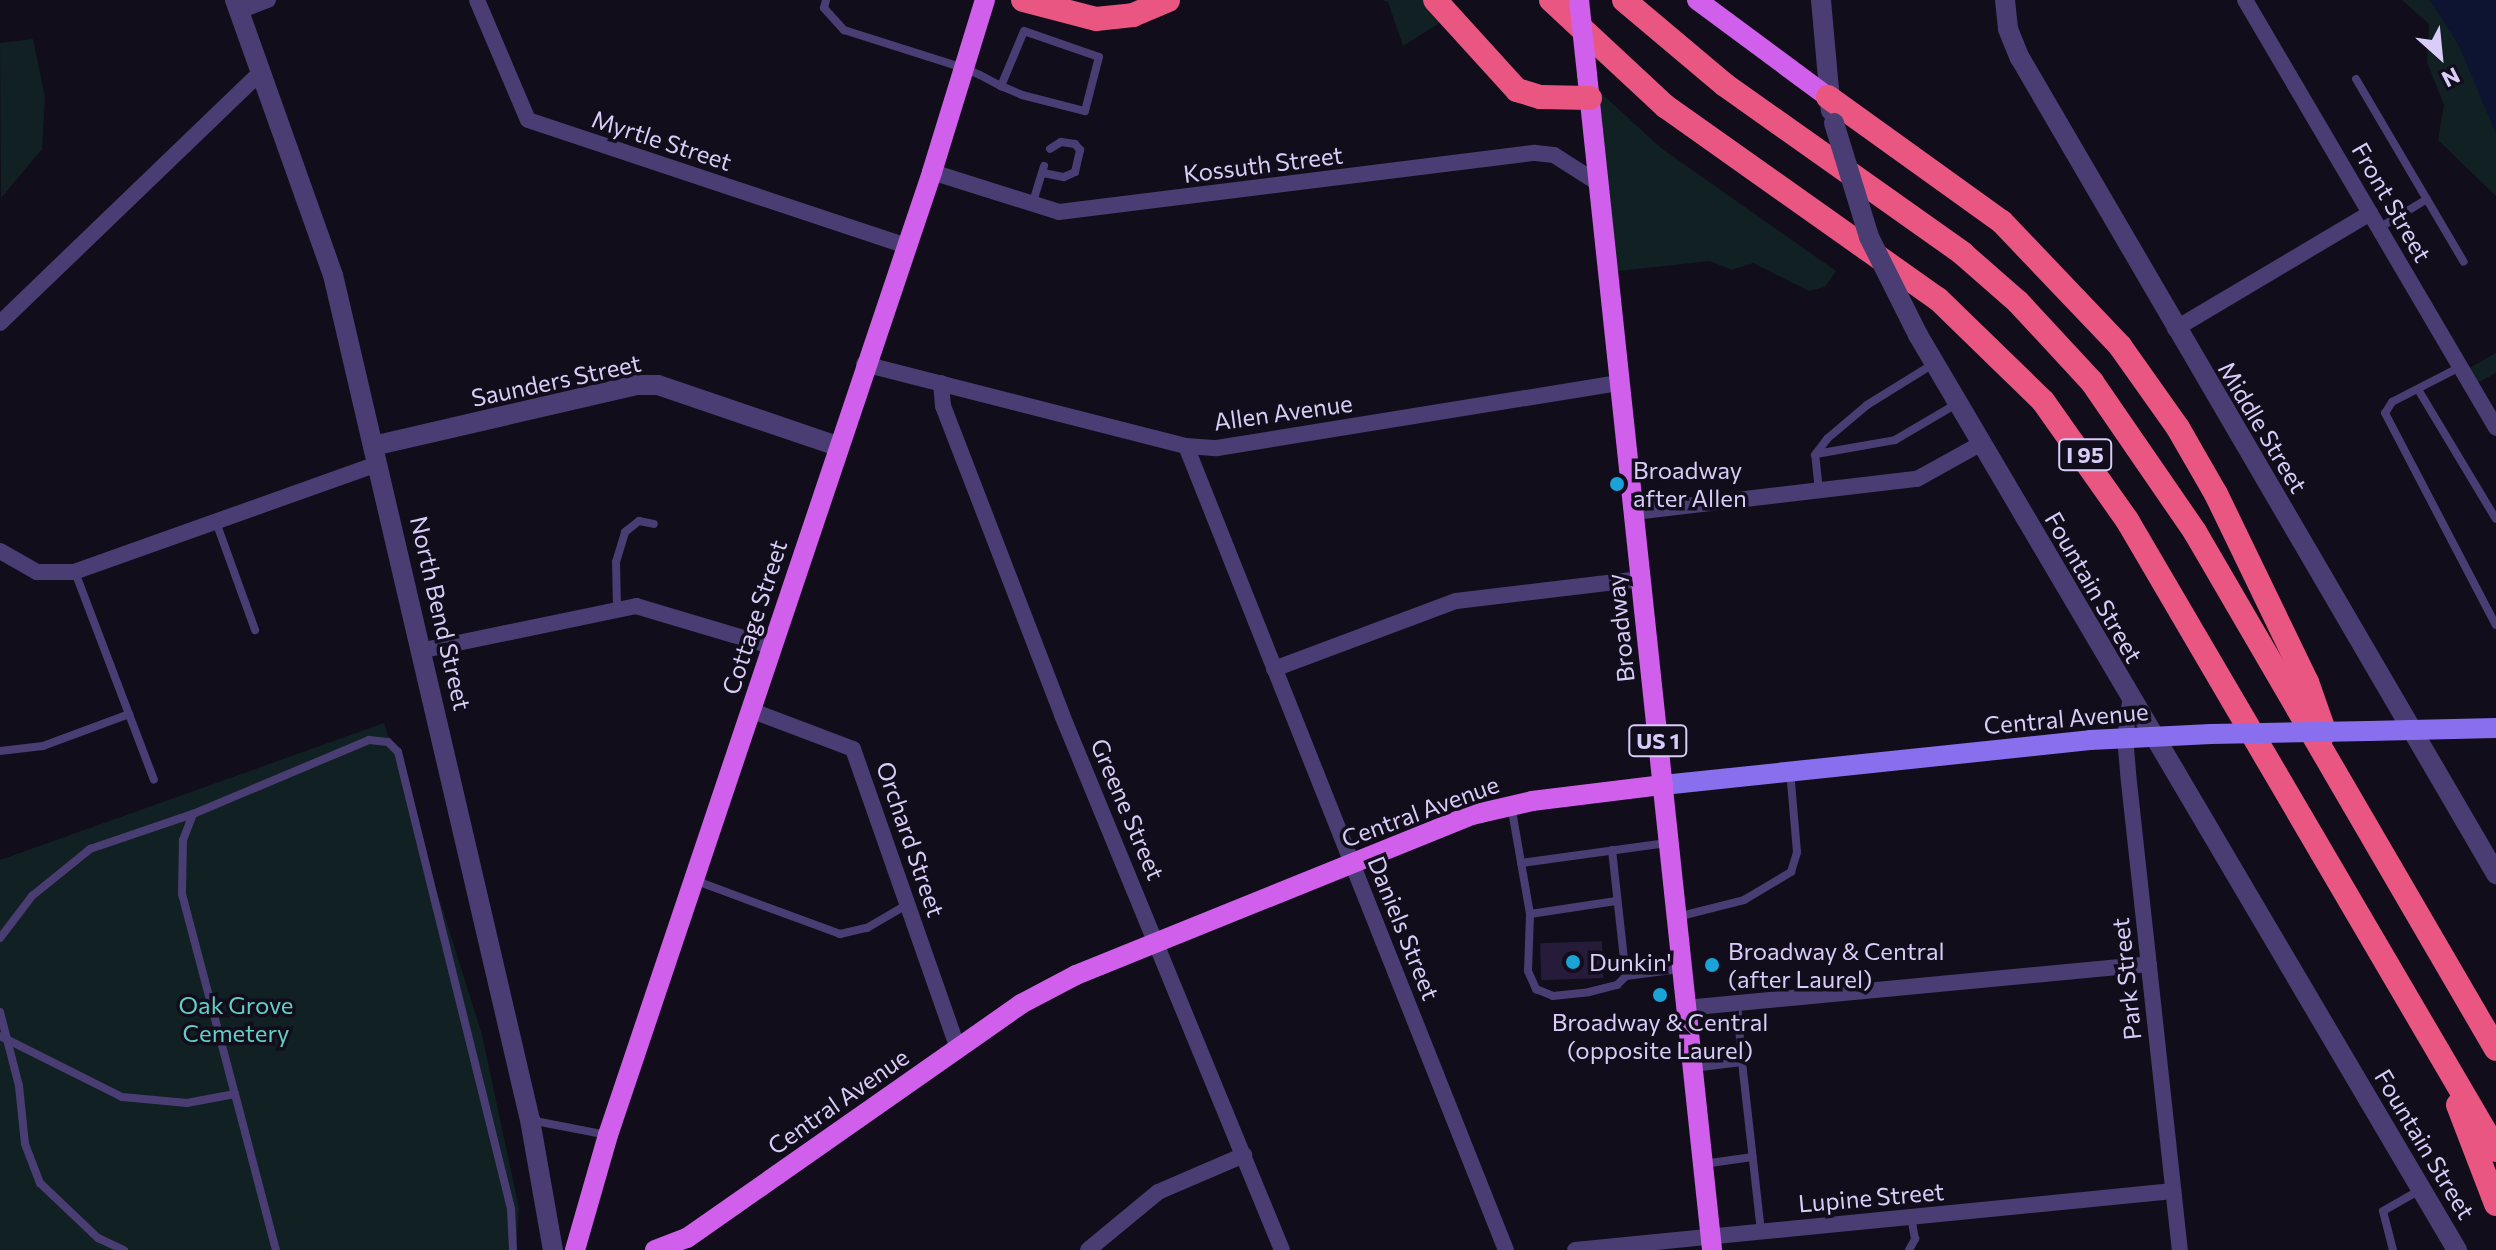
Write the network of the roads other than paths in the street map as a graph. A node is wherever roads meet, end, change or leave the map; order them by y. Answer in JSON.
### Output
{"nodes":[{"id":1,"x":268,"y":0,"type":"edge"},
{"id":2,"x":477,"y":0,"type":"edge"},
{"id":3,"x":826,"y":0,"type":"edge"},
{"id":4,"x":985,"y":0,"type":"edge"},
{"id":5,"x":1023,"y":0,"type":"edge"},
{"id":6,"x":1168,"y":0,"type":"edge"},
{"id":7,"x":1435,"y":0,"type":"edge"},
{"id":8,"x":1551,"y":0,"type":"edge"},
{"id":9,"x":1579,"y":0,"type":"edge"},
{"id":10,"x":1624,"y":0,"type":"edge"},
{"id":11,"x":1697,"y":0,"type":"edge"},
{"id":12,"x":1821,"y":0,"type":"edge"},
{"id":13,"x":2005,"y":0,"type":"edge"},
{"id":14,"x":2245,"y":0,"type":"edge"},
{"id":15,"x":237,"y":6,"type":"edge"},
{"id":16,"x":964,"y":68,"type":"junction"},
{"id":17,"x":261,"y":72,"type":"junction"},
{"id":18,"x":2356,"y":79,"type":"dead end"},
{"id":19,"x":1001,"y":86,"type":"junction"},
{"id":20,"x":1828,"y":97,"type":"junction"},
{"id":21,"x":1590,"y":98,"type":"junction"},
{"id":22,"x":1050,"y":149,"type":"dead end"},
{"id":23,"x":932,"y":172,"type":"junction"},
{"id":24,"x":1598,"y":183,"type":"junction"},
{"id":25,"x":2427,"y":199,"type":"junction"},
{"id":26,"x":1032,"y":206,"type":"junction"},
{"id":27,"x":2374,"y":220,"type":"junction"},
{"id":28,"x":906,"y":246,"type":"junction"},
{"id":29,"x":2464,"y":262,"type":"dead end"},
{"id":30,"x":0,"y":323,"type":"edge"},
{"id":31,"x":2175,"y":329,"type":"junction"},
{"id":32,"x":1934,"y":363,"type":"junction"},
{"id":33,"x":864,"y":364,"type":"junction"},
{"id":34,"x":2460,"y":367,"type":"junction"},
{"id":35,"x":941,"y":383,"type":"junction"},
{"id":36,"x":1620,"y":383,"type":"junction"},
{"id":37,"x":2419,"y":391,"type":"junction"},
{"id":38,"x":1958,"y":403,"type":"junction"},
{"id":39,"x":2496,"y":428,"type":"edge"},
{"id":40,"x":1982,"y":443,"type":"junction"},
{"id":41,"x":837,"y":446,"type":"junction"},
{"id":42,"x":1186,"y":446,"type":"junction"},
{"id":43,"x":376,"y":455,"type":"junction"},
{"id":44,"x":1815,"y":455,"type":"junction"},
{"id":45,"x":1819,"y":493,"type":"junction"},
{"id":46,"x":1634,"y":512,"type":"junction"},
{"id":47,"x":2496,"y":519,"type":"edge"},
{"id":48,"x":216,"y":521,"type":"junction"},
{"id":49,"x":654,"y":524,"type":"dead end"},
{"id":50,"x":0,"y":551,"type":"edge"},
{"id":51,"x":74,"y":572,"type":"junction"},
{"id":52,"x":1641,"y":579,"type":"junction"},
{"id":53,"x":617,"y":610,"type":"junction"},
{"id":54,"x":2496,"y":625,"type":"edge"},
{"id":55,"x":255,"y":630,"type":"dead end"},
{"id":56,"x":770,"y":646,"type":"junction"},
{"id":57,"x":424,"y":650,"type":"junction"},
{"id":58,"x":1274,"y":669,"type":"junction"},
{"id":59,"x":2130,"y":702,"type":"junction"},
{"id":60,"x":750,"y":710,"type":"junction"},
{"id":61,"x":129,"y":714,"type":"junction"},
{"id":62,"x":2496,"y":728,"type":"edge"},
{"id":63,"x":2412,"y":730,"type":"junction"},
{"id":64,"x":2152,"y":735,"type":"junction"},
{"id":65,"x":2125,"y":737,"type":"junction"},
{"id":66,"x":0,"y":751,"type":"edge"},
{"id":67,"x":1790,"y":771,"type":"junction"},
{"id":68,"x":154,"y":780,"type":"dead end"},
{"id":69,"x":2343,"y":784,"type":"junction"},
{"id":70,"x":1663,"y":785,"type":"junction"},
{"id":71,"x":1511,"y":804,"type":"junction"},
{"id":72,"x":193,"y":814,"type":"junction"},
{"id":73,"x":1669,"y":843,"type":"junction"},
{"id":74,"x":1612,"y":850,"type":"junction"},
{"id":75,"x":1521,"y":863,"type":"junction"},
{"id":76,"x":1353,"y":864,"type":"junction"},
{"id":77,"x":2496,"y":874,"type":"edge"},
{"id":78,"x":694,"y":879,"type":"junction"},
{"id":79,"x":1616,"y":901,"type":"junction"},
{"id":80,"x":908,"y":903,"type":"junction"},
{"id":81,"x":1530,"y":914,"type":"junction"},
{"id":82,"x":1676,"y":917,"type":"junction"},
{"id":83,"x":0,"y":938,"type":"edge"},
{"id":84,"x":1158,"y":942,"type":"junction"},
{"id":85,"x":2149,"y":964,"type":"junction"},
{"id":86,"x":1682,"y":969,"type":"junction"},
{"id":87,"x":1626,"y":976,"type":"junction"},
{"id":88,"x":1737,"y":1003,"type":"junction"},
{"id":89,"x":1685,"y":1008,"type":"junction"},
{"id":90,"x":0,"y":1012,"type":"edge"},
{"id":91,"x":4,"y":1037,"type":"edge"},
{"id":92,"x":958,"y":1049,"type":"junction"},
{"id":93,"x":2496,"y":1049,"type":"edge"},
{"id":94,"x":2444,"y":1061,"type":"junction"},
{"id":95,"x":1742,"y":1062,"type":"junction"},
{"id":96,"x":1692,"y":1069,"type":"junction"},
{"id":97,"x":235,"y":1094,"type":"junction"},
{"id":98,"x":530,"y":1120,"type":"junction"},
{"id":99,"x":608,"y":1135,"type":"junction"},
{"id":100,"x":2496,"y":1150,"type":"edge"},
{"id":101,"x":1244,"y":1155,"type":"junction"},
{"id":102,"x":1753,"y":1157,"type":"junction"},
{"id":103,"x":1702,"y":1164,"type":"junction"},
{"id":104,"x":2422,"y":1190,"type":"junction"},
{"id":105,"x":2173,"y":1191,"type":"junction"},
{"id":106,"x":2496,"y":1204,"type":"edge"},
{"id":107,"x":1911,"y":1217,"type":"junction"},
{"id":108,"x":1761,"y":1231,"type":"junction"},
{"id":109,"x":1711,"y":1243,"type":"edge"},
{"id":110,"x":681,"y":1244,"type":"edge"},
{"id":111,"x":124,"y":1250,"type":"edge"},
{"id":112,"x":276,"y":1250,"type":"edge"},
{"id":113,"x":513,"y":1250,"type":"edge"},
{"id":114,"x":553,"y":1250,"type":"edge"},
{"id":115,"x":575,"y":1250,"type":"edge"},
{"id":116,"x":655,"y":1250,"type":"edge"},
{"id":117,"x":1088,"y":1250,"type":"edge"},
{"id":118,"x":1282,"y":1250,"type":"edge"},
{"id":119,"x":1506,"y":1250,"type":"edge"},
{"id":120,"x":1575,"y":1250,"type":"edge"},
{"id":121,"x":1909,"y":1250,"type":"edge"},
{"id":122,"x":2180,"y":1250,"type":"edge"},
{"id":123,"x":2393,"y":1250,"type":"edge"},
{"id":124,"x":2457,"y":1250,"type":"edge"}],
"edges":[{"from":1,"to":15,"type":"street"},
{"from":2,"to":28,"type":"street","name":"Myrtle Street"},
{"from":3,"to":16,"type":"lane"},
{"from":4,"to":16,"type":"main road","name":"Cottage Street"},
{"from":5,"to":6,"type":"highway"},
{"from":7,"to":21,"type":"highway"},
{"from":8,"to":94,"type":"highway","number":"I 95"},
{"from":9,"to":21,"type":"main road","name":"Broadway","number":"US 1","bridge":true},
{"from":10,"to":69,"type":"highway","number":"I 95"},
{"from":11,"to":20,"type":"main road"},
{"from":12,"to":20,"type":"street","name":"Fountain Street"},
{"from":13,"to":31,"type":"street","name":"Middle Street"},
{"from":14,"to":27,"type":"street","name":"Front Street"},
{"from":15,"to":17,"type":"street","name":"North Bend Street"},
{"from":16,"to":19,"type":"lane"},
{"from":16,"to":23,"type":"main road","name":"Cottage Street"},
{"from":17,"to":30,"type":"street"},
{"from":17,"to":43,"type":"street","name":"North Bend Street"},
{"from":18,"to":25,"type":"lane"},
{"from":19,"to":19,"type":"lane"},
{"from":20,"to":32,"type":"street","name":"Fountain Street","bridge":true},
{"from":20,"to":69,"type":"highway"},
{"from":21,"to":24,"type":"main road","name":"Broadway","number":"US 1"},
{"from":22,"to":26,"type":"lane"},
{"from":23,"to":26,"type":"street","name":"Kossuth Street"},
{"from":23,"to":28,"type":"main road","name":"Cottage Street"},
{"from":24,"to":26,"type":"street","name":"Kossuth Street"},
{"from":24,"to":36,"type":"main road","name":"Broadway","number":"US 1"},
{"from":25,"to":27,"type":"lane"},
{"from":25,"to":29,"type":"lane"},
{"from":27,"to":31,"type":"street"},
{"from":27,"to":34,"type":"street","name":"Front Street"},
{"from":28,"to":33,"type":"main road","name":"Cottage Street"},
{"from":31,"to":63,"type":"street","name":"Middle Street"},
{"from":32,"to":38,"type":"street","name":"Fountain Street"},
{"from":32,"to":44,"type":"lane"},
{"from":33,"to":35,"type":"street","name":"Allen Avenue"},
{"from":33,"to":41,"type":"main road","name":"Cottage Street"},
{"from":34,"to":37,"type":"lane"},
{"from":34,"to":39,"type":"street","name":"Front Street"},
{"from":35,"to":42,"type":"street","name":"Allen Avenue"},
{"from":35,"to":84,"type":"street","name":"Greene Street"},
{"from":36,"to":42,"type":"street","name":"Allen Avenue"},
{"from":36,"to":46,"type":"main road","name":"Broadway","number":"US 1"},
{"from":37,"to":47,"type":"lane"},
{"from":37,"to":54,"type":"lane"},
{"from":38,"to":40,"type":"street","name":"Fountain Street"},
{"from":38,"to":44,"type":"lane"},
{"from":40,"to":45,"type":"street"},
{"from":40,"to":59,"type":"street","name":"Fountain Street"},
{"from":41,"to":43,"type":"street","name":"Saunders Street"},
{"from":41,"to":56,"type":"main road","name":"Cottage Street"},
{"from":42,"to":58,"type":"street","name":"Daniels Street"},
{"from":43,"to":48,"type":"street"},
{"from":43,"to":57,"type":"street","name":"North Bend Street"},
{"from":44,"to":45,"type":"lane"},
{"from":45,"to":46,"type":"street"},
{"from":46,"to":52,"type":"main road","name":"Broadway","number":"US 1"},
{"from":48,"to":51,"type":"street"},
{"from":48,"to":55,"type":"lane"},
{"from":49,"to":53,"type":"lane"},
{"from":50,"to":51,"type":"street"},
{"from":51,"to":61,"type":"lane"},
{"from":52,"to":58,"type":"street"},
{"from":52,"to":70,"type":"main road","name":"Broadway","number":"US 1"},
{"from":53,"to":56,"type":"street"},
{"from":53,"to":57,"type":"street"},
{"from":56,"to":60,"type":"main road","name":"Cottage Street"},
{"from":57,"to":98,"type":"street","name":"North Bend Street"},
{"from":58,"to":76,"type":"street","name":"Daniels Street"},
{"from":59,"to":64,"type":"street","name":"Fountain Street"},
{"from":59,"to":65,"type":"street","name":"Park Street"},
{"from":60,"to":78,"type":"main road","name":"Cottage Street"},
{"from":60,"to":80,"type":"street","name":"Orchard Street"},
{"from":61,"to":66,"type":"lane"},
{"from":61,"to":68,"type":"lane"},
{"from":62,"to":63,"type":"main road","name":"Central Avenue"},
{"from":63,"to":64,"type":"main road","name":"Central Avenue","bridge":true},
{"from":63,"to":77,"type":"street","name":"Middle Street"},
{"from":64,"to":65,"type":"main road","name":"Central Avenue"},
{"from":64,"to":104,"type":"street","name":"Fountain Street"},
{"from":65,"to":67,"type":"main road","name":"Central Avenue"},
{"from":65,"to":85,"type":"street","name":"Park Street"},
{"from":67,"to":70,"type":"main road","name":"Central Avenue"},
{"from":67,"to":82,"type":"lane"},
{"from":69,"to":93,"type":"highway","number":"I 95"},
{"from":70,"to":71,"type":"main road","name":"Central Avenue"},
{"from":70,"to":73,"type":"main road","name":"Broadway","number":"US 1"},
{"from":71,"to":75,"type":"lane"},
{"from":71,"to":76,"type":"main road","name":"Central Avenue"},
{"from":72,"to":83,"type":"lane"},
{"from":72,"to":97,"type":"lane"},
{"from":72,"to":113,"type":"lane"},
{"from":73,"to":74,"type":"lane"},
{"from":73,"to":82,"type":"main road","name":"Broadway","number":"US 1"},
{"from":74,"to":75,"type":"lane"},
{"from":74,"to":79,"type":"lane"},
{"from":75,"to":81,"type":"lane"},
{"from":76,"to":84,"type":"main road","name":"Central Avenue"},
{"from":76,"to":119,"type":"street","name":"Daniels Street"},
{"from":78,"to":80,"type":"lane"},
{"from":78,"to":99,"type":"main road","name":"Cottage Street"},
{"from":79,"to":81,"type":"lane"},
{"from":79,"to":87,"type":"lane"},
{"from":80,"to":92,"type":"street","name":"Orchard Street"},
{"from":81,"to":87,"type":"lane"},
{"from":82,"to":86,"type":"main road","name":"Broadway","number":"US 1"},
{"from":84,"to":92,"type":"main road","name":"Central Avenue"},
{"from":84,"to":101,"type":"street","name":"Greene Street"},
{"from":85,"to":88,"type":"street"},
{"from":85,"to":105,"type":"street","name":"Park Street"},
{"from":86,"to":87,"type":"lane"},
{"from":86,"to":89,"type":"main road","name":"Broadway","number":"US 1"},
{"from":88,"to":89,"type":"street"},
{"from":88,"to":95,"type":"lane"},
{"from":89,"to":96,"type":"main road","name":"Broadway","number":"US 1"},
{"from":90,"to":91,"type":"lane"},
{"from":91,"to":97,"type":"lane"},
{"from":91,"to":111,"type":"lane"},
{"from":92,"to":110,"type":"main road","name":"Central Avenue"},
{"from":94,"to":100,"type":"highway","number":"I 95"},
{"from":94,"to":106,"type":"highway"},
{"from":95,"to":96,"type":"lane"},
{"from":95,"to":102,"type":"lane"},
{"from":96,"to":103,"type":"main road","name":"Broadway","number":"US 1"},
{"from":97,"to":112,"type":"lane"},
{"from":98,"to":99,"type":"lane"},
{"from":98,"to":114,"type":"street","name":"North Bend Street"},
{"from":99,"to":115,"type":"main road","name":"Cottage Street"},
{"from":101,"to":117,"type":"street"},
{"from":101,"to":118,"type":"street","name":"Greene Street"},
{"from":102,"to":103,"type":"lane"},
{"from":102,"to":108,"type":"lane"},
{"from":103,"to":109,"type":"main road","name":"Broadway","number":"US 1"},
{"from":104,"to":123,"type":"lane"},
{"from":104,"to":124,"type":"street","name":"Fountain Street"},
{"from":105,"to":107,"type":"street","name":"Lupine Street"},
{"from":105,"to":122,"type":"street","name":"Park Street"},
{"from":107,"to":108,"type":"street","name":"Lupine Street"},
{"from":107,"to":121,"type":"lane"},
{"from":108,"to":109,"type":"street","name":"Lupine Street"},
{"from":109,"to":120,"type":"street","name":"Lupine Street"},
{"from":110,"to":116,"type":"main road","name":"Central Avenue"}]}
